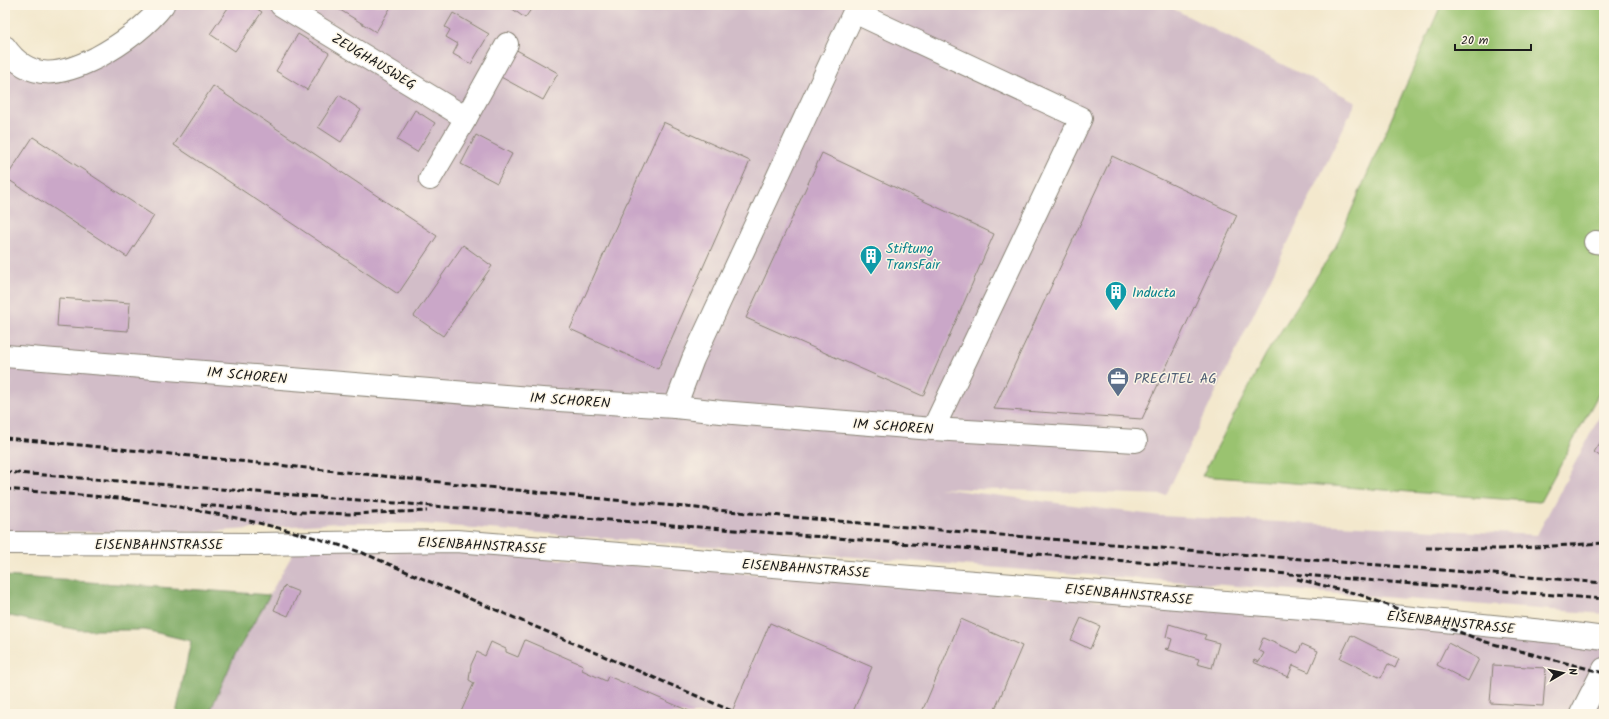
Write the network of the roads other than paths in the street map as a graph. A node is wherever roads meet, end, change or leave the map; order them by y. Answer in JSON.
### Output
{"nodes":[{"id":1,"x":163,"y":5,"type":"edge"},
{"id":2,"x":281,"y":5,"type":"edge"},
{"id":3,"x":507,"y":44,"type":"dead end"},
{"id":4,"x":7,"y":53,"type":"edge"},
{"id":5,"x":466,"y":118,"type":"junction"},
{"id":6,"x":430,"y":179,"type":"dead end"},
{"id":7,"x":5,"y":356,"type":"edge"},
{"id":8,"x":675,"y":407,"type":"junction"},
{"id":9,"x":933,"y":429,"type":"junction"},
{"id":10,"x":1136,"y":441,"type":"dead end"},
{"id":11,"x":5,"y":543,"type":"edge"},
{"id":12,"x":1604,"y":638,"type":"edge"},
{"id":13,"x":1604,"y":669,"type":"edge"},
{"id":14,"x":1582,"y":714,"type":"edge"}],
"edges":[{"from":1,"to":4,"type":"street"},
{"from":2,"to":5,"type":"street","name":"ZEUGHAUSWEG"},
{"from":3,"to":5,"type":"street"},
{"from":5,"to":6,"type":"street"},
{"from":7,"to":8,"type":"street","name":"IM SCHOREN"},
{"from":8,"to":9,"type":"street","name":"IM SCHOREN"},
{"from":8,"to":9,"type":"street"},
{"from":9,"to":10,"type":"street","name":"IM SCHOREN"},
{"from":11,"to":12,"type":"street","name":"EISENBAHNSTRASSE"},
{"from":13,"to":14,"type":"street"}]}
